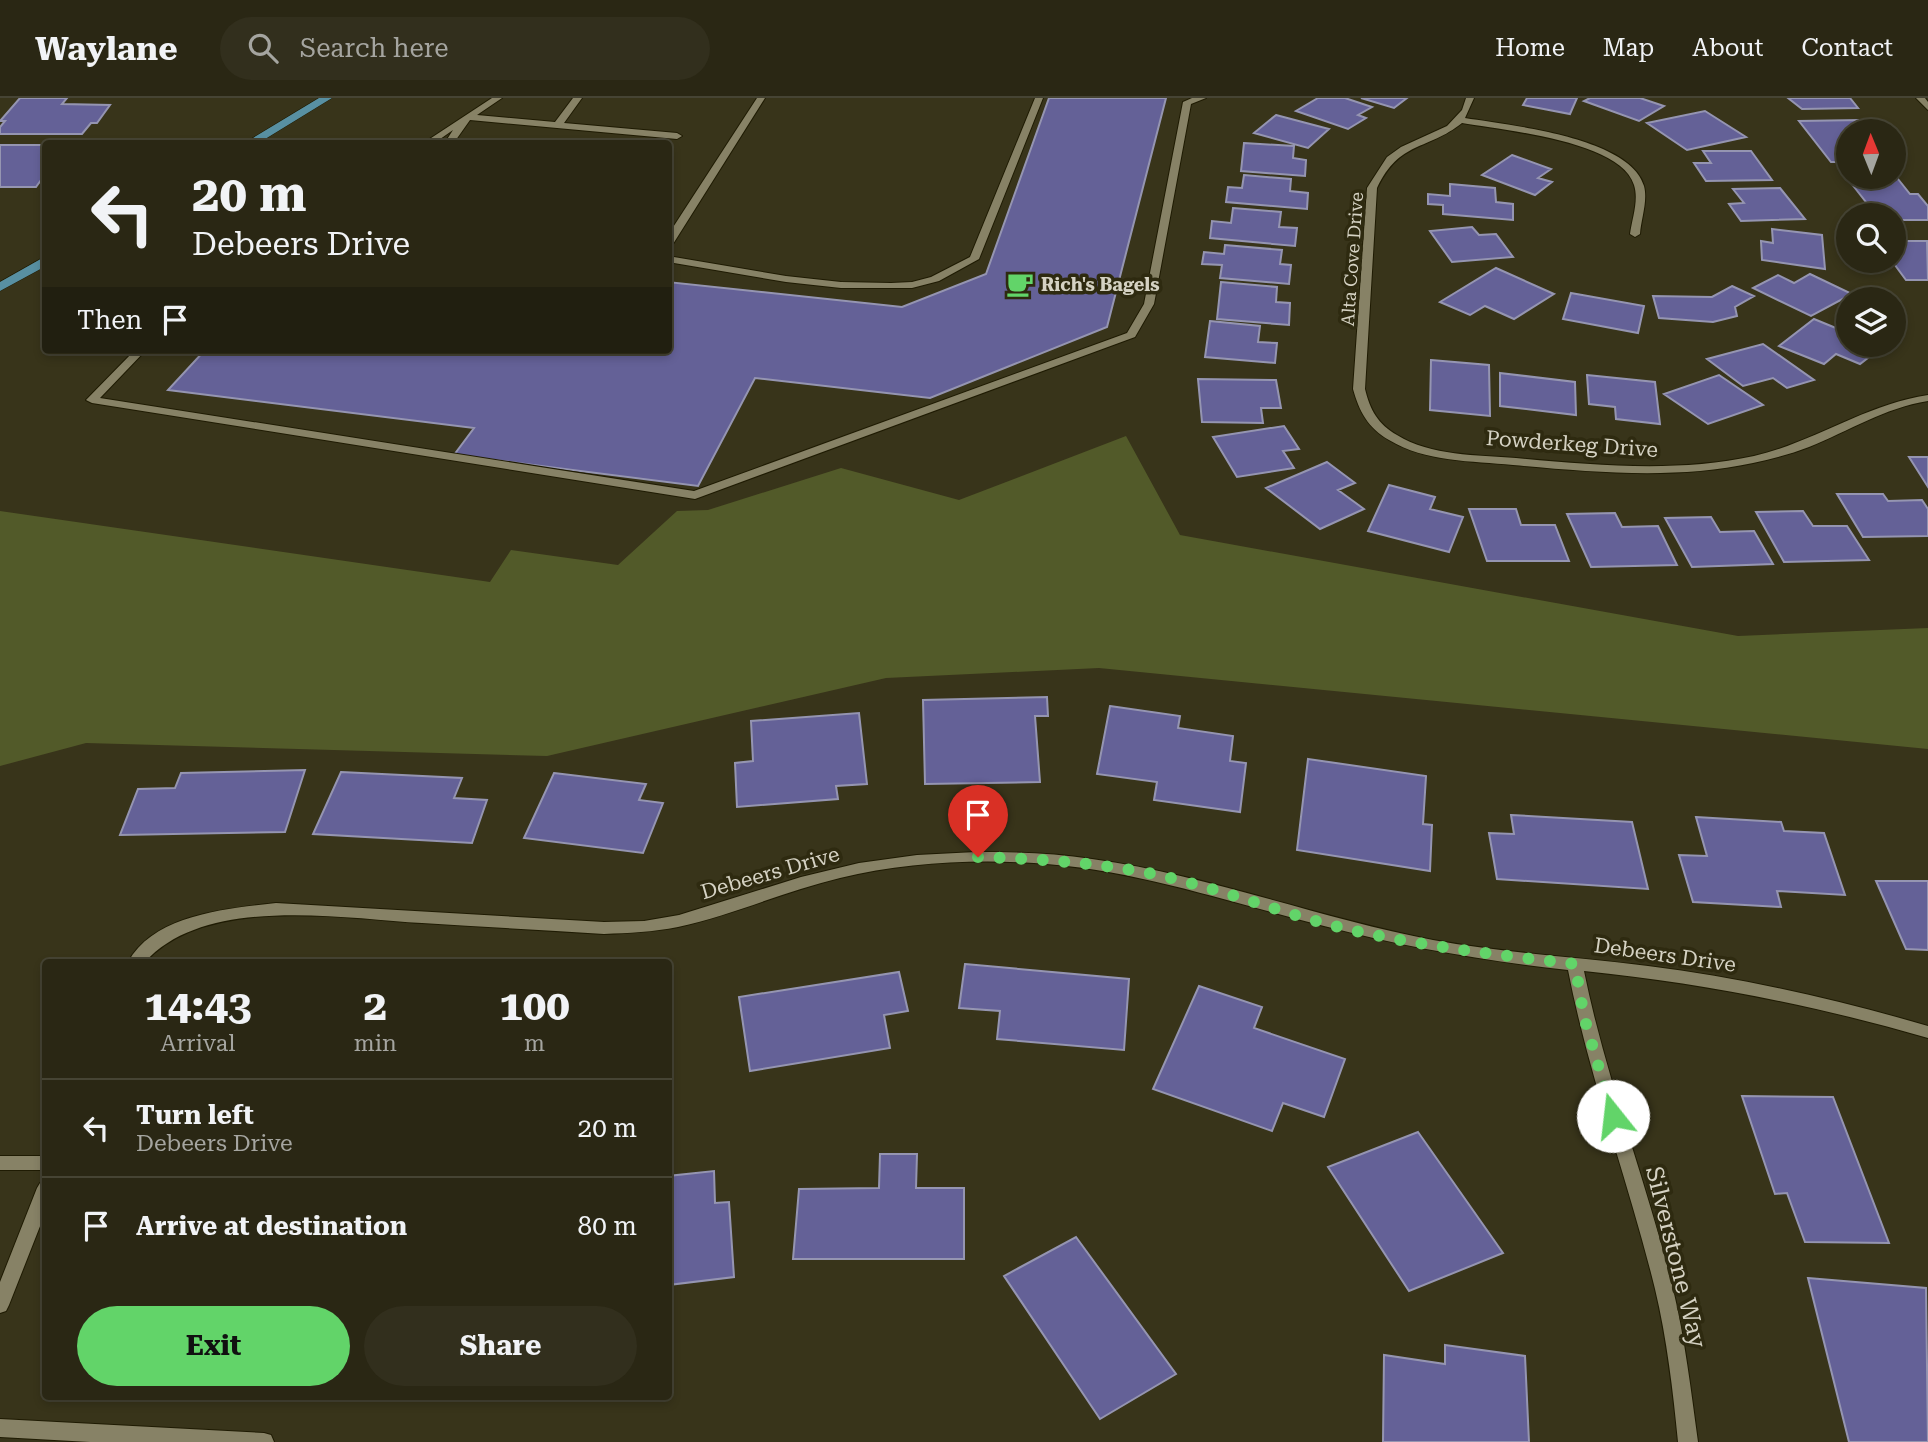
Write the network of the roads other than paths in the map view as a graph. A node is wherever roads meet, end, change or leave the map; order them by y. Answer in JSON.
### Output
{"nodes":[{"id":1,"x":327,"y":98,"type":"edge"},
{"id":2,"x":498,"y":98,"type":"edge"},
{"id":3,"x":578,"y":98,"type":"edge"},
{"id":4,"x":761,"y":98,"type":"edge"},
{"id":5,"x":1039,"y":98,"type":"edge"},
{"id":6,"x":1202,"y":98,"type":"edge"},
{"id":7,"x":1470,"y":98,"type":"edge"},
{"id":8,"x":1920,"y":98,"type":"edge"},
{"id":9,"x":1928,"y":107,"type":"edge"},
{"id":10,"x":468,"y":117,"type":"junction"},
{"id":11,"x":1461,"y":120,"type":"junction"},
{"id":12,"x":558,"y":125,"type":"junction"},
{"id":13,"x":677,"y":136,"type":"dead end"},
{"id":14,"x":255,"y":140,"type":"edge"},
{"id":15,"x":432,"y":140,"type":"edge"},
{"id":16,"x":451,"y":140,"type":"edge"},
{"id":17,"x":1635,"y":234,"type":"dead end"},
{"id":18,"x":672,"y":238,"type":"edge"},
{"id":19,"x":672,"y":260,"type":"edge"},
{"id":20,"x":42,"y":263,"type":"edge"},
{"id":21,"x":0,"y":287,"type":"edge"},
{"id":22,"x":137,"y":354,"type":"edge"},
{"id":23,"x":1359,"y":389,"type":"joint"},
{"id":24,"x":1928,"y":398,"type":"edge"},
{"id":25,"x":139,"y":959,"type":"edge"},
{"id":26,"x":1575,"y":964,"type":"junction"},
{"id":27,"x":1928,"y":1032,"type":"edge"},
{"id":28,"x":0,"y":1163,"type":"edge"},
{"id":29,"x":42,"y":1163,"type":"edge"},
{"id":30,"x":42,"y":1198,"type":"edge"},
{"id":31,"x":0,"y":1305,"type":"edge"},
{"id":32,"x":0,"y":1428,"type":"edge"},
{"id":33,"x":264,"y":1442,"type":"edge"},
{"id":34,"x":1688,"y":1442,"type":"edge"}],
"edges":[{"from":1,"to":14,"type":"main road"},
{"from":2,"to":10,"type":"street"},
{"from":3,"to":12,"type":"street"},
{"from":4,"to":18,"type":"street"},
{"from":5,"to":19,"type":"street"},
{"from":6,"to":22,"type":"street"},
{"from":7,"to":11,"type":"street"},
{"from":8,"to":9,"type":"street"},
{"from":10,"to":12,"type":"street"},
{"from":10,"to":15,"type":"street"},
{"from":10,"to":16,"type":"street"},
{"from":11,"to":17,"type":"street"},
{"from":11,"to":23,"type":"street","name":"Alta Cove Drive"},
{"from":12,"to":13,"type":"street"},
{"from":20,"to":21,"type":"main road"},
{"from":23,"to":24,"type":"street","name":"Powderkeg Drive"},
{"from":25,"to":26,"type":"street","name":"Debeers Drive"},
{"from":26,"to":27,"type":"street","name":"Debeers Drive"},
{"from":26,"to":34,"type":"street","name":"Silverstone Way"},
{"from":28,"to":29,"type":"street"},
{"from":30,"to":31,"type":"street"},
{"from":32,"to":33,"type":"street"}]}
